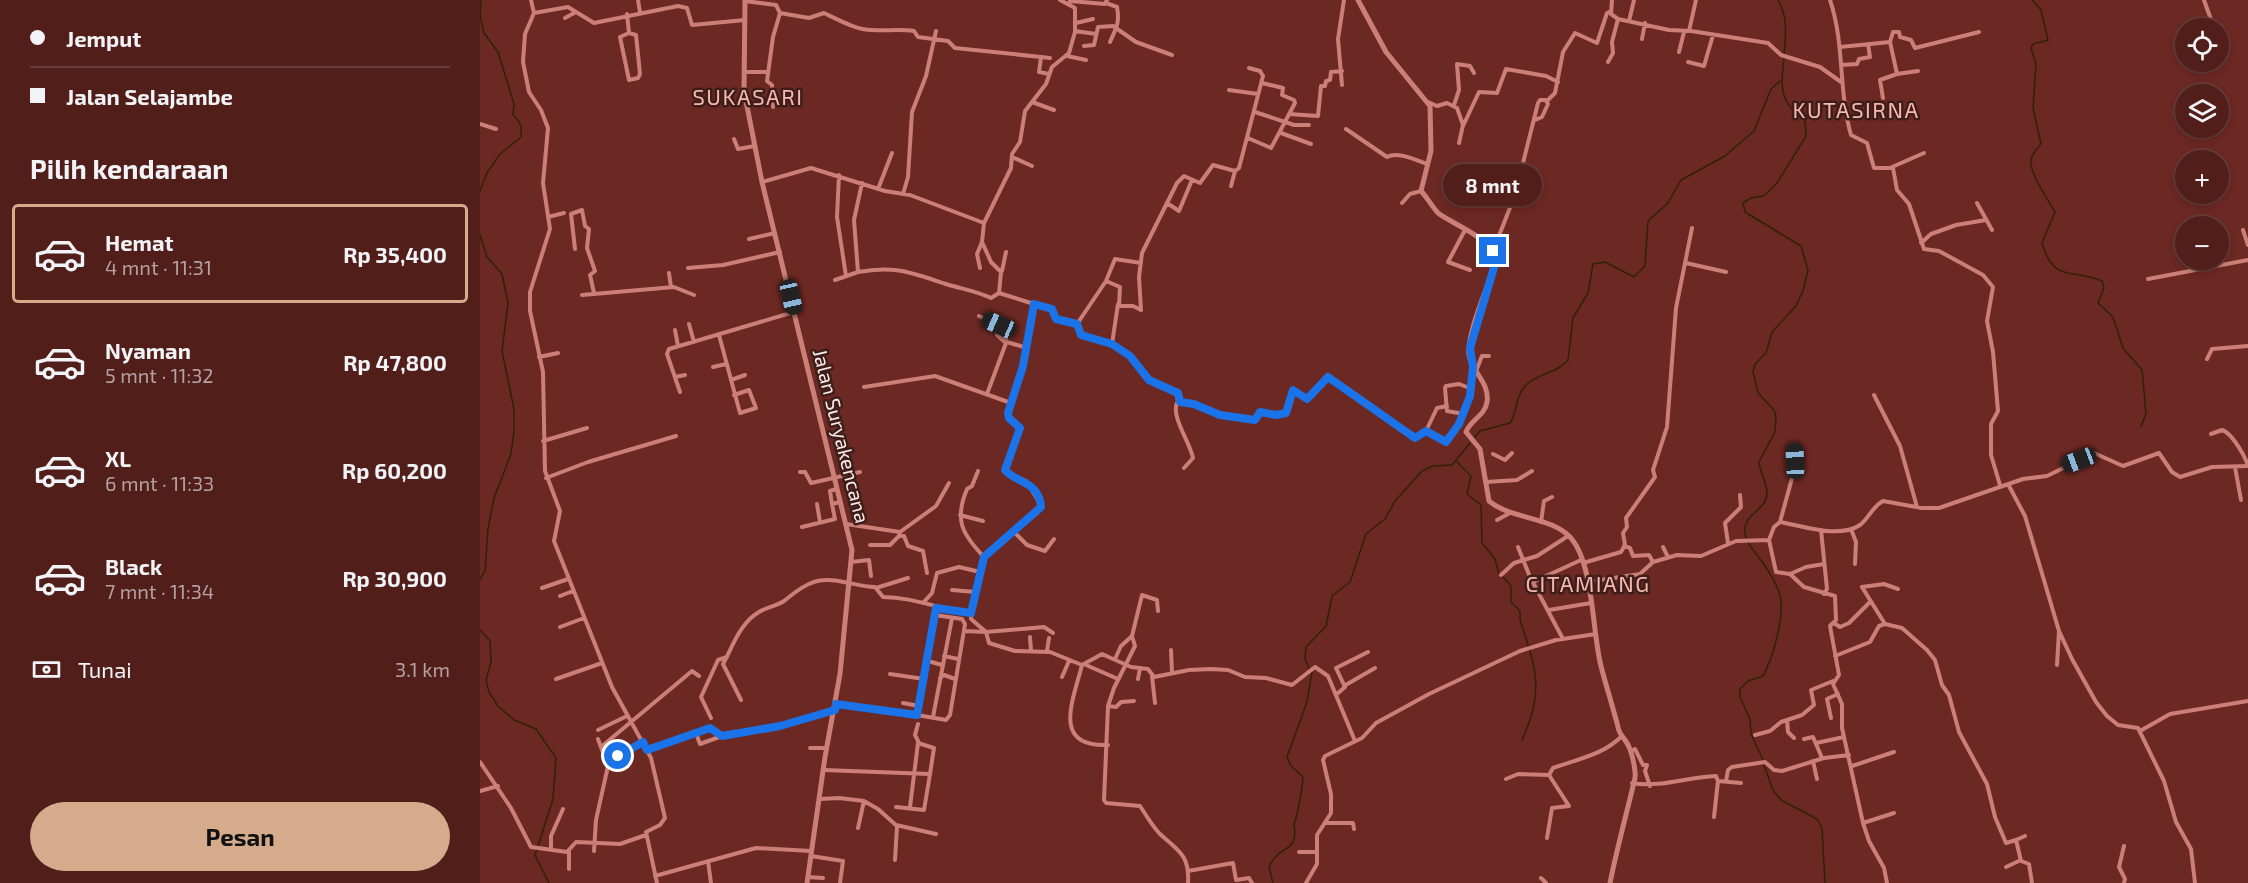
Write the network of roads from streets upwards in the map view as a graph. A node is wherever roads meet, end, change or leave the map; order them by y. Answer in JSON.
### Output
{"nodes":[{"id":1,"x":531,"y":0,"type":"edge"},
{"id":2,"x":638,"y":0,"type":"edge"},
{"id":3,"x":745,"y":0,"type":"edge"},
{"id":4,"x":1060,"y":0,"type":"edge"},
{"id":5,"x":1344,"y":0,"type":"edge"},
{"id":6,"x":1358,"y":0,"type":"edge"},
{"id":7,"x":1612,"y":0,"type":"edge"},
{"id":8,"x":1634,"y":0,"type":"edge"},
{"id":9,"x":1696,"y":0,"type":"edge"},
{"id":10,"x":1830,"y":0,"type":"edge"},
{"id":11,"x":2204,"y":0,"type":"edge"},
{"id":12,"x":1070,"y":2,"type":"edge"},
{"id":13,"x":1107,"y":2,"type":"edge"},
{"id":14,"x":1611,"y":11,"type":"junction"},
{"id":15,"x":576,"y":12,"type":"junction"},
{"id":16,"x":640,"y":12,"type":"junction"},
{"id":17,"x":534,"y":13,"type":"junction"},
{"id":18,"x":780,"y":13,"type":"junction"},
{"id":19,"x":627,"y":14,"type":"junction"},
{"id":20,"x":565,"y":18,"type":"dead end"},
{"id":21,"x":2210,"y":18,"type":"edge"},
{"id":22,"x":1093,"y":19,"type":"dead end"},
{"id":23,"x":1618,"y":19,"type":"junction"},
{"id":24,"x":745,"y":20,"type":"junction"},
{"id":25,"x":1629,"y":21,"type":"junction"},
{"id":26,"x":1076,"y":23,"type":"junction"},
{"id":27,"x":1645,"y":23,"type":"junction"},
{"id":28,"x":1118,"y":30,"type":"junction"},
{"id":29,"x":936,"y":31,"type":"dead end"},
{"id":30,"x":1075,"y":31,"type":"junction"},
{"id":31,"x":1687,"y":32,"type":"junction"},
{"id":32,"x":1979,"y":32,"type":"dead end"},
{"id":33,"x":630,"y":33,"type":"junction"},
{"id":34,"x":1096,"y":34,"type":"junction"},
{"id":35,"x":1713,"y":35,"type":"junction"},
{"id":36,"x":1642,"y":39,"type":"dead end"},
{"id":37,"x":934,"y":41,"type":"junction"},
{"id":38,"x":1110,"y":42,"type":"dead end"},
{"id":39,"x":1890,"y":42,"type":"junction"},
{"id":40,"x":1868,"y":44,"type":"junction"},
{"id":41,"x":1084,"y":46,"type":"dead end"},
{"id":42,"x":1840,"y":47,"type":"junction"},
{"id":43,"x":1679,"y":52,"type":"dead end"},
{"id":44,"x":1172,"y":55,"type":"dead end"},
{"id":45,"x":1067,"y":56,"type":"junction"},
{"id":46,"x":1041,"y":57,"type":"junction"},
{"id":47,"x":1050,"y":58,"type":"dead end"},
{"id":48,"x":1086,"y":60,"type":"dead end"},
{"id":49,"x":1608,"y":62,"type":"dead end"},
{"id":50,"x":1688,"y":62,"type":"dead end"},
{"id":51,"x":1841,"y":65,"type":"junction"},
{"id":52,"x":1249,"y":68,"type":"dead end"},
{"id":53,"x":1342,"y":71,"type":"junction"},
{"id":54,"x":1917,"y":71,"type":"dead end"},
{"id":55,"x":743,"y":72,"type":"junction"},
{"id":56,"x":768,"y":72,"type":"junction"},
{"id":57,"x":1474,"y":73,"type":"dead end"},
{"id":58,"x":1049,"y":74,"type":"junction"},
{"id":59,"x":1897,"y":74,"type":"junction"},
{"id":60,"x":1558,"y":82,"type":"junction"},
{"id":61,"x":1841,"y":82,"type":"junction"},
{"id":62,"x":1262,"y":83,"type":"junction"},
{"id":63,"x":1342,"y":86,"type":"dead end"},
{"id":64,"x":1229,"y":90,"type":"dead end"},
{"id":65,"x":1258,"y":94,"type":"junction"},
{"id":66,"x":1883,"y":99,"type":"dead end"},
{"id":67,"x":1546,"y":101,"type":"junction"},
{"id":68,"x":1032,"y":102,"type":"junction"},
{"id":69,"x":1428,"y":102,"type":"junction"},
{"id":70,"x":1454,"y":105,"type":"junction"},
{"id":71,"x":773,"y":107,"type":"dead end"},
{"id":72,"x":1054,"y":110,"type":"dead end"},
{"id":73,"x":1255,"y":111,"type":"junction"},
{"id":74,"x":1289,"y":114,"type":"junction"},
{"id":75,"x":1535,"y":120,"type":"junction"},
{"id":76,"x":1286,"y":121,"type":"junction"},
{"id":77,"x":480,"y":124,"type":"edge"},
{"id":78,"x":1309,"y":124,"type":"dead end"},
{"id":79,"x":1463,"y":126,"type":"junction"},
{"id":80,"x":496,"y":129,"type":"dead end"},
{"id":81,"x":1346,"y":129,"type":"dead end"},
{"id":82,"x":1281,"y":133,"type":"junction"},
{"id":83,"x":1248,"y":138,"type":"junction"},
{"id":84,"x":734,"y":140,"type":"dead end"},
{"id":85,"x":1458,"y":143,"type":"dead end"},
{"id":86,"x":1311,"y":144,"type":"dead end"},
{"id":87,"x":755,"y":146,"type":"junction"},
{"id":88,"x":892,"y":153,"type":"dead end"},
{"id":89,"x":1923,"y":153,"type":"dead end"},
{"id":90,"x":1012,"y":157,"type":"junction"},
{"id":91,"x":1428,"y":165,"type":"junction"},
{"id":92,"x":1032,"y":166,"type":"dead end"},
{"id":93,"x":1892,"y":167,"type":"junction"},
{"id":94,"x":1235,"y":171,"type":"junction"},
{"id":95,"x":839,"y":175,"type":"junction"},
{"id":96,"x":1192,"y":180,"type":"junction"},
{"id":97,"x":762,"y":182,"type":"junction"},
{"id":98,"x":862,"y":183,"type":"junction"},
{"id":99,"x":1231,"y":186,"type":"dead end"},
{"id":100,"x":878,"y":189,"type":"junction"},
{"id":101,"x":1421,"y":190,"type":"junction"},
{"id":102,"x":903,"y":194,"type":"junction"},
{"id":103,"x":1167,"y":203,"type":"junction"},
{"id":104,"x":1402,"y":203,"type":"dead end"},
{"id":105,"x":1977,"y":203,"type":"dead end"},
{"id":106,"x":564,"y":213,"type":"dead end"},
{"id":107,"x":548,"y":217,"type":"junction"},
{"id":108,"x":1986,"y":220,"type":"junction"},
{"id":109,"x":984,"y":223,"type":"junction"},
{"id":110,"x":1692,"y":228,"type":"dead end"},
{"id":111,"x":1465,"y":230,"type":"junction"},
{"id":112,"x":1992,"y":230,"type":"dead end"},
{"id":113,"x":2243,"y":230,"type":"dead end"},
{"id":114,"x":776,"y":233,"type":"junction"},
{"id":115,"x":749,"y":239,"type":"dead end"},
{"id":116,"x":982,"y":242,"type":"junction"},
{"id":117,"x":1921,"y":243,"type":"junction"},
{"id":118,"x":2248,"y":245,"type":"edge"},
{"id":119,"x":575,"y":249,"type":"dead end"},
{"id":120,"x":1493,"y":251,"type":"junction"},
{"id":121,"x":780,"y":252,"type":"junction"},
{"id":122,"x":1006,"y":252,"type":"dead end"},
{"id":123,"x":2248,"y":260,"type":"edge"},
{"id":124,"x":1141,"y":263,"type":"junction"},
{"id":125,"x":1686,"y":263,"type":"junction"},
{"id":126,"x":688,"y":268,"type":"dead end"},
{"id":127,"x":980,"y":268,"type":"dead end"},
{"id":128,"x":1470,"y":270,"type":"dead end"},
{"id":129,"x":858,"y":272,"type":"junction"},
{"id":130,"x":1001,"y":272,"type":"junction"},
{"id":131,"x":1726,"y":272,"type":"dead end"},
{"id":132,"x":669,"y":273,"type":"dead end"},
{"id":133,"x":846,"y":276,"type":"junction"},
{"id":134,"x":2148,"y":279,"type":"dead end"},
{"id":135,"x":834,"y":280,"type":"dead end"},
{"id":136,"x":1106,"y":281,"type":"junction"},
{"id":137,"x":671,"y":287,"type":"junction"},
{"id":138,"x":594,"y":293,"type":"junction"},
{"id":139,"x":999,"y":293,"type":"junction"},
{"id":140,"x":582,"y":295,"type":"dead end"},
{"id":141,"x":694,"y":295,"type":"dead end"},
{"id":142,"x":1034,"y":304,"type":"junction"},
{"id":143,"x":1118,"y":304,"type":"junction"},
{"id":144,"x":795,"y":312,"type":"junction"},
{"id":145,"x":979,"y":316,"type":"dead end"},
{"id":146,"x":689,"y":324,"type":"dead end"},
{"id":147,"x":1077,"y":324,"type":"junction"},
{"id":148,"x":675,"y":330,"type":"dead end"},
{"id":149,"x":719,"y":335,"type":"junction"},
{"id":150,"x":997,"y":335,"type":"dead end"},
{"id":151,"x":694,"y":342,"type":"junction"},
{"id":152,"x":1112,"y":344,"type":"junction"},
{"id":153,"x":678,"y":346,"type":"junction"},
{"id":154,"x":2248,"y":346,"type":"edge"},
{"id":155,"x":1027,"y":348,"type":"junction"},
{"id":156,"x":558,"y":352,"type":"dead end"},
{"id":157,"x":1489,"y":356,"type":"dead end"},
{"id":158,"x":539,"y":357,"type":"junction"},
{"id":159,"x":2207,"y":359,"type":"dead end"},
{"id":160,"x":726,"y":364,"type":"junction"},
{"id":161,"x":713,"y":367,"type":"dead end"},
{"id":162,"x":1474,"y":370,"type":"junction"},
{"id":163,"x":685,"y":375,"type":"dead end"},
{"id":164,"x":745,"y":375,"type":"dead end"},
{"id":165,"x":675,"y":377,"type":"junction"},
{"id":166,"x":730,"y":380,"type":"junction"},
{"id":167,"x":864,"y":387,"type":"dead end"},
{"id":168,"x":1472,"y":389,"type":"junction"},
{"id":169,"x":680,"y":392,"type":"dead end"},
{"id":170,"x":987,"y":394,"type":"junction"},
{"id":171,"x":734,"y":395,"type":"junction"},
{"id":172,"x":1874,"y":395,"type":"dead end"},
{"id":173,"x":1178,"y":401,"type":"junction"},
{"id":174,"x":1011,"y":403,"type":"junction"},
{"id":175,"x":1447,"y":406,"type":"junction"},
{"id":176,"x":1464,"y":414,"type":"junction"},
{"id":177,"x":587,"y":428,"type":"dead end"},
{"id":178,"x":1426,"y":431,"type":"junction"},
{"id":179,"x":2211,"y":434,"type":"dead end"},
{"id":180,"x":676,"y":436,"type":"dead end"},
{"id":181,"x":543,"y":441,"type":"junction"},
{"id":182,"x":1794,"y":446,"type":"dead end"},
{"id":183,"x":1512,"y":453,"type":"dead end"},
{"id":184,"x":1493,"y":454,"type":"dead end"},
{"id":185,"x":2248,"y":466,"type":"edge"},
{"id":186,"x":2235,"y":467,"type":"junction"},
{"id":187,"x":1184,"y":468,"type":"dead end"},
{"id":188,"x":978,"y":471,"type":"dead end"},
{"id":189,"x":1532,"y":471,"type":"dead end"},
{"id":190,"x":800,"y":472,"type":"dead end"},
{"id":191,"x":860,"y":472,"type":"dead end"},
{"id":192,"x":546,"y":478,"type":"junction"},
{"id":193,"x":834,"y":478,"type":"junction"},
{"id":194,"x":1486,"y":482,"type":"junction"},
{"id":195,"x":949,"y":483,"type":"dead end"},
{"id":196,"x":2008,"y":484,"type":"junction"},
{"id":197,"x":2000,"y":485,"type":"junction"},
{"id":198,"x":836,"y":489,"type":"junction"},
{"id":199,"x":1740,"y":495,"type":"dead end"},
{"id":200,"x":1552,"y":497,"type":"dead end"},
{"id":201,"x":2241,"y":500,"type":"dead end"},
{"id":202,"x":841,"y":501,"type":"junction"},
{"id":203,"x":817,"y":504,"type":"dead end"},
{"id":204,"x":832,"y":504,"type":"junction"},
{"id":205,"x":1917,"y":507,"type":"junction"},
{"id":206,"x":1510,"y":513,"type":"junction"},
{"id":207,"x":960,"y":515,"type":"junction"},
{"id":208,"x":1497,"y":520,"type":"dead end"},
{"id":209,"x":983,"y":521,"type":"dead end"},
{"id":210,"x":820,"y":522,"type":"junction"},
{"id":211,"x":1541,"y":522,"type":"junction"},
{"id":212,"x":1780,"y":522,"type":"junction"},
{"id":213,"x":846,"y":524,"type":"junction"},
{"id":214,"x":802,"y":526,"type":"dead end"},
{"id":215,"x":1851,"y":529,"type":"junction"},
{"id":216,"x":1821,"y":530,"type":"junction"},
{"id":217,"x":1015,"y":533,"type":"junction"},
{"id":218,"x":900,"y":534,"type":"junction"},
{"id":219,"x":1568,"y":536,"type":"junction"},
{"id":220,"x":1054,"y":539,"type":"dead end"},
{"id":221,"x":1769,"y":540,"type":"junction"},
{"id":222,"x":1728,"y":543,"type":"junction"},
{"id":223,"x":870,"y":545,"type":"dead end"},
{"id":224,"x":1624,"y":546,"type":"junction"},
{"id":225,"x":1518,"y":547,"type":"dead end"},
{"id":226,"x":1663,"y":547,"type":"dead end"},
{"id":227,"x":984,"y":557,"type":"junction"},
{"id":228,"x":1668,"y":557,"type":"junction"},
{"id":229,"x":1524,"y":559,"type":"junction"},
{"id":230,"x":1581,"y":561,"type":"junction"},
{"id":231,"x":851,"y":562,"type":"junction"},
{"id":232,"x":1653,"y":562,"type":"junction"},
{"id":233,"x":1824,"y":564,"type":"junction"},
{"id":234,"x":1855,"y":564,"type":"dead end"},
{"id":235,"x":980,"y":572,"type":"junction"},
{"id":236,"x":927,"y":573,"type":"dead end"},
{"id":237,"x":1790,"y":574,"type":"junction"},
{"id":238,"x":1501,"y":575,"type":"dead end"},
{"id":239,"x":871,"y":576,"type":"dead end"},
{"id":240,"x":908,"y":578,"type":"dead end"},
{"id":241,"x":568,"y":579,"type":"junction"},
{"id":242,"x":1533,"y":582,"type":"junction"},
{"id":243,"x":1587,"y":582,"type":"junction"},
{"id":244,"x":850,"y":585,"type":"junction"},
{"id":245,"x":542,"y":588,"type":"dead end"},
{"id":246,"x":876,"y":588,"type":"junction"},
{"id":247,"x":1898,"y":589,"type":"dead end"},
{"id":248,"x":952,"y":590,"type":"dead end"},
{"id":249,"x":573,"y":591,"type":"junction"},
{"id":250,"x":975,"y":592,"type":"junction"},
{"id":251,"x":1824,"y":594,"type":"junction"},
{"id":252,"x":560,"y":596,"type":"dead end"},
{"id":253,"x":1870,"y":602,"type":"junction"},
{"id":254,"x":923,"y":603,"type":"junction"},
{"id":255,"x":1591,"y":603,"type":"junction"},
{"id":256,"x":936,"y":608,"type":"junction"},
{"id":257,"x":1549,"y":610,"type":"junction"},
{"id":258,"x":1158,"y":612,"type":"dead end"},
{"id":259,"x":971,"y":613,"type":"junction"},
{"id":260,"x":935,"y":615,"type":"junction"},
{"id":261,"x":584,"y":618,"type":"junction"},
{"id":262,"x":952,"y":618,"type":"junction"},
{"id":263,"x":1833,"y":622,"type":"junction"},
{"id":264,"x":1885,"y":624,"type":"junction"},
{"id":265,"x":560,"y":627,"type":"dead end"},
{"id":266,"x":964,"y":631,"type":"junction"},
{"id":267,"x":2059,"y":631,"type":"junction"},
{"id":268,"x":987,"y":632,"type":"junction"},
{"id":269,"x":1053,"y":633,"type":"dead end"},
{"id":270,"x":1596,"y":634,"type":"junction"},
{"id":271,"x":1132,"y":636,"type":"junction"},
{"id":272,"x":1030,"y":637,"type":"dead end"},
{"id":273,"x":1049,"y":638,"type":"dead end"},
{"id":274,"x":1563,"y":639,"type":"junction"},
{"id":275,"x":1171,"y":650,"type":"dead end"},
{"id":276,"x":1031,"y":651,"type":"junction"},
{"id":277,"x":1047,"y":651,"type":"junction"},
{"id":278,"x":1368,"y":652,"type":"dead end"},
{"id":279,"x":944,"y":656,"type":"junction"},
{"id":280,"x":1835,"y":656,"type":"junction"},
{"id":281,"x":727,"y":657,"type":"junction"},
{"id":282,"x":958,"y":659,"type":"junction"},
{"id":283,"x":1115,"y":659,"type":"junction"},
{"id":284,"x":928,"y":661,"type":"junction"},
{"id":285,"x":1069,"y":661,"type":"junction"},
{"id":286,"x":602,"y":663,"type":"junction"},
{"id":287,"x":942,"y":665,"type":"junction"},
{"id":288,"x":1084,"y":665,"type":"junction"},
{"id":289,"x":1126,"y":665,"type":"junction"},
{"id":290,"x":2057,"y":665,"type":"dead end"},
{"id":291,"x":1140,"y":668,"type":"junction"},
{"id":292,"x":1375,"y":668,"type":"dead end"},
{"id":293,"x":1172,"y":673,"type":"junction"},
{"id":294,"x":890,"y":674,"type":"dead end"},
{"id":295,"x":699,"y":676,"type":"dead end"},
{"id":296,"x":1152,"y":676,"type":"junction"},
{"id":297,"x":1062,"y":677,"type":"dead end"},
{"id":298,"x":940,"y":678,"type":"junction"},
{"id":299,"x":556,"y":679,"type":"dead end"},
{"id":300,"x":924,"y":679,"type":"junction"},
{"id":301,"x":956,"y":679,"type":"junction"},
{"id":302,"x":1118,"y":679,"type":"junction"},
{"id":303,"x":1138,"y":679,"type":"dead end"},
{"id":304,"x":1833,"y":681,"type":"junction"},
{"id":305,"x":1344,"y":686,"type":"junction"},
{"id":306,"x":1336,"y":694,"type":"junction"},
{"id":307,"x":1838,"y":694,"type":"junction"},
{"id":308,"x":741,"y":700,"type":"dead end"},
{"id":309,"x":1134,"y":701,"type":"dead end"},
{"id":310,"x":2248,"y":701,"type":"edge"},
{"id":311,"x":903,"y":703,"type":"dead end"},
{"id":312,"x":1155,"y":703,"type":"dead end"},
{"id":313,"x":919,"y":706,"type":"junction"},
{"id":314,"x":1108,"y":706,"type":"junction"},
{"id":315,"x":836,"y":707,"type":"junction"},
{"id":316,"x":917,"y":715,"type":"junction"},
{"id":317,"x":627,"y":716,"type":"junction"},
{"id":318,"x":933,"y":717,"type":"junction"},
{"id":319,"x":711,"y":718,"type":"dead end"},
{"id":320,"x":1832,"y":718,"type":"dead end"},
{"id":321,"x":1786,"y":720,"type":"junction"},
{"id":322,"x":632,"y":724,"type":"junction"},
{"id":323,"x":918,"y":724,"type":"dead end"},
{"id":324,"x":598,"y":730,"type":"dead end"},
{"id":325,"x":2140,"y":731,"type":"junction"},
{"id":326,"x":696,"y":733,"type":"junction"},
{"id":327,"x":1755,"y":735,"type":"dead end"},
{"id":328,"x":722,"y":736,"type":"junction"},
{"id":329,"x":1622,"y":736,"type":"junction"},
{"id":330,"x":1844,"y":737,"type":"junction"},
{"id":331,"x":1794,"y":738,"type":"dead end"},
{"id":332,"x":1804,"y":739,"type":"dead end"},
{"id":333,"x":598,"y":740,"type":"dead end"},
{"id":334,"x":1355,"y":741,"type":"junction"},
{"id":335,"x":643,"y":742,"type":"junction"},
{"id":336,"x":919,"y":743,"type":"junction"},
{"id":337,"x":1815,"y":743,"type":"junction"},
{"id":338,"x":1108,"y":745,"type":"junction"},
{"id":339,"x":601,"y":747,"type":"junction"},
{"id":340,"x":810,"y":748,"type":"dead end"},
{"id":341,"x":827,"y":748,"type":"junction"},
{"id":342,"x":647,"y":750,"type":"junction"},
{"id":343,"x":1630,"y":751,"type":"junction"},
{"id":344,"x":1894,"y":752,"type":"dead end"},
{"id":345,"x":1849,"y":755,"type":"junction"},
{"id":346,"x":606,"y":757,"type":"junction"},
{"id":347,"x":1822,"y":758,"type":"junction"},
{"id":348,"x":1813,"y":761,"type":"junction"},
{"id":349,"x":480,"y":762,"type":"edge"},
{"id":350,"x":1852,"y":766,"type":"junction"},
{"id":351,"x":824,"y":770,"type":"junction"},
{"id":352,"x":914,"y":774,"type":"junction"},
{"id":353,"x":930,"y":774,"type":"junction"},
{"id":354,"x":1550,"y":775,"type":"junction"},
{"id":355,"x":1817,"y":779,"type":"dead end"},
{"id":356,"x":1506,"y":780,"type":"dead end"},
{"id":357,"x":1718,"y":781,"type":"junction"},
{"id":358,"x":1726,"y":781,"type":"junction"},
{"id":359,"x":1632,"y":783,"type":"junction"},
{"id":360,"x":1741,"y":783,"type":"dead end"},
{"id":361,"x":498,"y":786,"type":"junction"},
{"id":362,"x":1650,"y":786,"type":"junction"},
{"id":363,"x":480,"y":791,"type":"edge"},
{"id":364,"x":820,"y":799,"type":"junction"},
{"id":365,"x":864,"y":801,"type":"junction"},
{"id":366,"x":896,"y":807,"type":"dead end"},
{"id":367,"x":910,"y":807,"type":"junction"},
{"id":368,"x":563,"y":809,"type":"dead end"},
{"id":369,"x":1894,"y":813,"type":"dead end"},
{"id":370,"x":1714,"y":817,"type":"dead end"},
{"id":371,"x":1325,"y":822,"type":"junction"},
{"id":372,"x":1863,"y":823,"type":"junction"},
{"id":373,"x":896,"y":825,"type":"junction"},
{"id":374,"x":858,"y":828,"type":"dead end"},
{"id":375,"x":1354,"y":830,"type":"dead end"},
{"id":376,"x":936,"y":834,"type":"dead end"},
{"id":377,"x":646,"y":835,"type":"junction"},
{"id":378,"x":2025,"y":836,"type":"dead end"},
{"id":379,"x":1547,"y":838,"type":"dead end"},
{"id":380,"x":2016,"y":840,"type":"junction"},
{"id":381,"x":594,"y":844,"type":"junction"},
{"id":382,"x":2124,"y":846,"type":"dead end"},
{"id":383,"x":549,"y":849,"type":"junction"},
{"id":384,"x":569,"y":851,"type":"junction"},
{"id":385,"x":594,"y":851,"type":"dead end"},
{"id":386,"x":1299,"y":852,"type":"dead end"},
{"id":387,"x":1317,"y":852,"type":"junction"},
{"id":388,"x":810,"y":853,"type":"junction"},
{"id":389,"x":895,"y":860,"type":"dead end"},
{"id":390,"x":2021,"y":860,"type":"junction"},
{"id":391,"x":708,"y":861,"type":"junction"},
{"id":392,"x":2007,"y":867,"type":"dead end"},
{"id":393,"x":569,"y":869,"type":"dead end"},
{"id":394,"x":1188,"y":871,"type":"junction"},
{"id":395,"x":656,"y":876,"type":"junction"},
{"id":396,"x":822,"y":878,"type":"dead end"},
{"id":397,"x":1541,"y":878,"type":"dead end"},
{"id":398,"x":807,"y":880,"type":"edge"},
{"id":399,"x":657,"y":883,"type":"edge"},
{"id":400,"x":711,"y":883,"type":"edge"},
{"id":401,"x":840,"y":883,"type":"edge"},
{"id":402,"x":1188,"y":883,"type":"edge"},
{"id":403,"x":1252,"y":883,"type":"edge"},
{"id":404,"x":1306,"y":883,"type":"edge"},
{"id":405,"x":1546,"y":883,"type":"edge"},
{"id":406,"x":1610,"y":883,"type":"edge"},
{"id":407,"x":1887,"y":883,"type":"edge"},
{"id":408,"x":2032,"y":883,"type":"edge"},
{"id":409,"x":2124,"y":883,"type":"edge"},
{"id":410,"x":2194,"y":883,"type":"edge"}],
"edges":[{"from":1,"to":17,"type":"street"},
{"from":2,"to":16,"type":"street"},
{"from":3,"to":18,"type":"street"},
{"from":3,"to":24,"type":"street","name":"Jalan Suryakencana"},
{"from":4,"to":12,"type":"street"},
{"from":5,"to":53,"type":"street"},
{"from":6,"to":69,"type":"street"},
{"from":7,"to":14,"type":"street"},
{"from":8,"to":25,"type":"street"},
{"from":9,"to":31,"type":"street"},
{"from":10,"to":42,"type":"street"},
{"from":11,"to":21,"type":"street"},
{"from":12,"to":13,"type":"street"},
{"from":12,"to":26,"type":"street"},
{"from":13,"to":28,"type":"street"},
{"from":14,"to":23,"type":"street"},
{"from":14,"to":60,"type":"street"},
{"from":15,"to":17,"type":"street"},
{"from":15,"to":19,"type":"street"},
{"from":15,"to":20,"type":"street"},
{"from":16,"to":19,"type":"street"},
{"from":16,"to":24,"type":"street"},
{"from":17,"to":107,"type":"street"},
{"from":18,"to":37,"type":"street"},
{"from":18,"to":56,"type":"street"},
{"from":19,"to":33,"type":"street"},
{"from":22,"to":26,"type":"street"},
{"from":23,"to":25,"type":"street"},
{"from":23,"to":49,"type":"street"},
{"from":24,"to":55,"type":"street","name":"Jalan Suryakencana"},
{"from":25,"to":27,"type":"street"},
{"from":26,"to":30,"type":"street"},
{"from":27,"to":31,"type":"street"},
{"from":27,"to":36,"type":"street"},
{"from":28,"to":34,"type":"street"},
{"from":28,"to":38,"type":"street"},
{"from":28,"to":44,"type":"street"},
{"from":29,"to":37,"type":"street"},
{"from":30,"to":34,"type":"street"},
{"from":30,"to":45,"type":"street"},
{"from":31,"to":35,"type":"street"},
{"from":31,"to":43,"type":"street"},
{"from":32,"to":39,"type":"street"},
{"from":33,"to":33,"type":"street"},
{"from":34,"to":41,"type":"street"},
{"from":35,"to":50,"type":"street"},
{"from":35,"to":61,"type":"street"},
{"from":37,"to":46,"type":"street"},
{"from":37,"to":102,"type":"street"},
{"from":39,"to":40,"type":"street"},
{"from":39,"to":59,"type":"street"},
{"from":40,"to":42,"type":"street"},
{"from":40,"to":51,"type":"street"},
{"from":42,"to":51,"type":"street"},
{"from":45,"to":48,"type":"street"},
{"from":45,"to":58,"type":"street"},
{"from":46,"to":47,"type":"street"},
{"from":46,"to":58,"type":"street"},
{"from":51,"to":61,"type":"street"},
{"from":52,"to":62,"type":"street"},
{"from":53,"to":63,"type":"street"},
{"from":53,"to":74,"type":"street"},
{"from":54,"to":59,"type":"street"},
{"from":55,"to":56,"type":"street"},
{"from":55,"to":87,"type":"street","name":"Jalan Suryakencana"},
{"from":56,"to":71,"type":"street"},
{"from":57,"to":70,"type":"street"},
{"from":58,"to":68,"type":"street"},
{"from":59,"to":66,"type":"street"},
{"from":60,"to":67,"type":"street"},
{"from":60,"to":79,"type":"street"},
{"from":61,"to":93,"type":"street"},
{"from":62,"to":65,"type":"street"},
{"from":62,"to":74,"type":"street"},
{"from":64,"to":65,"type":"street"},
{"from":65,"to":73,"type":"street"},
{"from":67,"to":75,"type":"street"},
{"from":67,"to":75,"type":"street"},
{"from":68,"to":72,"type":"street"},
{"from":68,"to":90,"type":"street"},
{"from":69,"to":70,"type":"street"},
{"from":69,"to":91,"type":"street"},
{"from":70,"to":79,"type":"street"},
{"from":73,"to":76,"type":"street"},
{"from":73,"to":83,"type":"street"},
{"from":74,"to":76,"type":"street"},
{"from":75,"to":120,"type":"street"},
{"from":76,"to":78,"type":"street"},
{"from":76,"to":82,"type":"street"},
{"from":77,"to":80,"type":"street"},
{"from":79,"to":85,"type":"street"},
{"from":81,"to":91,"type":"street"},
{"from":82,"to":83,"type":"street"},
{"from":82,"to":86,"type":"street"},
{"from":83,"to":94,"type":"street"},
{"from":84,"to":87,"type":"street"},
{"from":87,"to":97,"type":"street","name":"Jalan Suryakencana"},
{"from":88,"to":100,"type":"street"},
{"from":89,"to":93,"type":"street"},
{"from":90,"to":92,"type":"street"},
{"from":90,"to":109,"type":"street"},
{"from":91,"to":101,"type":"street"},
{"from":93,"to":117,"type":"street"},
{"from":94,"to":96,"type":"street"},
{"from":94,"to":99,"type":"street"},
{"from":95,"to":97,"type":"street"},
{"from":95,"to":98,"type":"street"},
{"from":95,"to":133,"type":"street"},
{"from":96,"to":103,"type":"street"},
{"from":96,"to":103,"type":"street"},
{"from":97,"to":114,"type":"street","name":"Jalan Suryakencana"},
{"from":98,"to":100,"type":"street"},
{"from":98,"to":129,"type":"street"},
{"from":100,"to":102,"type":"street"},
{"from":101,"to":104,"type":"street"},
{"from":101,"to":111,"type":"street"},
{"from":102,"to":109,"type":"street"},
{"from":103,"to":124,"type":"street"},
{"from":105,"to":108,"type":"street"},
{"from":106,"to":107,"type":"street"},
{"from":107,"to":158,"type":"street"},
{"from":108,"to":112,"type":"street"},
{"from":108,"to":117,"type":"street"},
{"from":109,"to":116,"type":"street"},
{"from":110,"to":125,"type":"street"},
{"from":111,"to":120,"type":"street"},
{"from":111,"to":128,"type":"street"},
{"from":113,"to":118,"type":"street"},
{"from":114,"to":115,"type":"street"},
{"from":114,"to":121,"type":"street","name":"Jalan Suryakencana"},
{"from":116,"to":127,"type":"street"},
{"from":116,"to":130,"type":"street"},
{"from":117,"to":197,"type":"street"},
{"from":119,"to":138,"type":"street"},
{"from":120,"to":162,"type":"street"},
{"from":121,"to":126,"type":"street"},
{"from":121,"to":144,"type":"street","name":"Jalan Suryakencana"},
{"from":122,"to":130,"type":"street"},
{"from":123,"to":134,"type":"street"},
{"from":124,"to":136,"type":"street"},
{"from":124,"to":143,"type":"street"},
{"from":125,"to":131,"type":"street"},
{"from":125,"to":224,"type":"street"},
{"from":129,"to":133,"type":"street"},
{"from":129,"to":139,"type":"street"},
{"from":130,"to":139,"type":"street"},
{"from":132,"to":137,"type":"street"},
{"from":133,"to":135,"type":"street"},
{"from":136,"to":143,"type":"street"},
{"from":136,"to":147,"type":"street"},
{"from":137,"to":138,"type":"street"},
{"from":137,"to":141,"type":"street"},
{"from":138,"to":140,"type":"street"},
{"from":139,"to":142,"type":"street"},
{"from":142,"to":147,"type":"street"},
{"from":142,"to":155,"type":"street"},
{"from":143,"to":152,"type":"street"},
{"from":144,"to":149,"type":"street"},
{"from":144,"to":193,"type":"street","name":"Jalan Suryakencana"},
{"from":145,"to":155,"type":"street"},
{"from":146,"to":151,"type":"street"},
{"from":147,"to":152,"type":"street"},
{"from":148,"to":153,"type":"street"},
{"from":149,"to":151,"type":"street"},
{"from":149,"to":160,"type":"street"},
{"from":150,"to":170,"type":"street"},
{"from":151,"to":153,"type":"street"},
{"from":152,"to":173,"type":"street"},
{"from":153,"to":165,"type":"street"},
{"from":154,"to":159,"type":"street"},
{"from":155,"to":174,"type":"street"},
{"from":156,"to":158,"type":"street"},
{"from":157,"to":162,"type":"street"},
{"from":158,"to":181,"type":"street"},
{"from":160,"to":161,"type":"street"},
{"from":160,"to":166,"type":"street"},
{"from":162,"to":168,"type":"street"},
{"from":162,"to":194,"type":"street"},
{"from":163,"to":165,"type":"street"},
{"from":164,"to":166,"type":"street"},
{"from":165,"to":169,"type":"street"},
{"from":166,"to":171,"type":"street"},
{"from":167,"to":170,"type":"street"},
{"from":168,"to":175,"type":"street"},
{"from":168,"to":176,"type":"street"},
{"from":170,"to":174,"type":"street"},
{"from":171,"to":171,"type":"street"},
{"from":172,"to":205,"type":"street"},
{"from":173,"to":178,"type":"street"},
{"from":173,"to":187,"type":"street"},
{"from":174,"to":217,"type":"street"},
{"from":175,"to":176,"type":"street"},
{"from":175,"to":178,"type":"street"},
{"from":176,"to":178,"type":"street"},
{"from":177,"to":181,"type":"street"},
{"from":179,"to":185,"type":"street"},
{"from":180,"to":192,"type":"street"},
{"from":181,"to":192,"type":"street"},
{"from":182,"to":212,"type":"street"},
{"from":183,"to":184,"type":"street"},
{"from":185,"to":186,"type":"street"},
{"from":186,"to":196,"type":"street"},
{"from":186,"to":201,"type":"street"},
{"from":188,"to":207,"type":"street"},
{"from":189,"to":194,"type":"street"},
{"from":190,"to":193,"type":"street"},
{"from":191,"to":193,"type":"street"},
{"from":192,"to":241,"type":"street"},
{"from":193,"to":198,"type":"street","name":"Jalan Suryakencana"},
{"from":194,"to":206,"type":"street"},
{"from":195,"to":218,"type":"street"},
{"from":196,"to":197,"type":"street"},
{"from":196,"to":267,"type":"street"},
{"from":197,"to":205,"type":"street"},
{"from":198,"to":202,"type":"street","name":"Jalan Suryakencana"},
{"from":198,"to":204,"type":"street"},
{"from":199,"to":222,"type":"street"},
{"from":200,"to":211,"type":"street"},
{"from":202,"to":204,"type":"street"},
{"from":202,"to":213,"type":"street","name":"Jalan Suryakencana"},
{"from":203,"to":210,"type":"street"},
{"from":204,"to":210,"type":"street"},
{"from":205,"to":215,"type":"street"},
{"from":206,"to":208,"type":"street"},
{"from":206,"to":211,"type":"street"},
{"from":207,"to":209,"type":"street"},
{"from":207,"to":227,"type":"street"},
{"from":210,"to":214,"type":"street"},
{"from":211,"to":219,"type":"street"},
{"from":212,"to":216,"type":"street"},
{"from":212,"to":221,"type":"street"},
{"from":213,"to":218,"type":"street"},
{"from":213,"to":231,"type":"street","name":"Jalan Suryakencana"},
{"from":215,"to":216,"type":"street"},
{"from":215,"to":234,"type":"street"},
{"from":216,"to":233,"type":"street"},
{"from":217,"to":220,"type":"street"},
{"from":217,"to":227,"type":"street"},
{"from":218,"to":223,"type":"street"},
{"from":218,"to":236,"type":"street"},
{"from":219,"to":229,"type":"street"},
{"from":219,"to":230,"type":"street"},
{"from":221,"to":222,"type":"street"},
{"from":221,"to":237,"type":"street"},
{"from":222,"to":228,"type":"street"},
{"from":224,"to":230,"type":"street"},
{"from":224,"to":232,"type":"street"},
{"from":225,"to":229,"type":"street"},
{"from":226,"to":228,"type":"street"},
{"from":227,"to":235,"type":"street"},
{"from":228,"to":232,"type":"street"},
{"from":229,"to":238,"type":"street"},
{"from":229,"to":242,"type":"street"},
{"from":230,"to":242,"type":"street"},
{"from":230,"to":243,"type":"street"},
{"from":231,"to":239,"type":"street"},
{"from":231,"to":244,"type":"street","name":"Jalan Suryakencana"},
{"from":232,"to":243,"type":"street"},
{"from":233,"to":237,"type":"street"},
{"from":233,"to":251,"type":"street"},
{"from":235,"to":250,"type":"street"},
{"from":235,"to":254,"type":"street"},
{"from":237,"to":251,"type":"street"},
{"from":240,"to":246,"type":"street"},
{"from":241,"to":245,"type":"street"},
{"from":241,"to":249,"type":"street"},
{"from":242,"to":257,"type":"street"},
{"from":243,"to":255,"type":"street"},
{"from":244,"to":246,"type":"street"},
{"from":244,"to":281,"type":"street"},
{"from":244,"to":315,"type":"street","name":"Jalan Suryakencana"},
{"from":246,"to":254,"type":"street"},
{"from":247,"to":253,"type":"street"},
{"from":248,"to":250,"type":"street"},
{"from":249,"to":252,"type":"street"},
{"from":249,"to":261,"type":"street"},
{"from":250,"to":259,"type":"street"},
{"from":251,"to":263,"type":"street"},
{"from":253,"to":263,"type":"street"},
{"from":253,"to":264,"type":"street"},
{"from":254,"to":256,"type":"street"},
{"from":255,"to":257,"type":"street"},
{"from":255,"to":270,"type":"street"},
{"from":256,"to":259,"type":"street"},
{"from":256,"to":260,"type":"street"},
{"from":257,"to":274,"type":"street"},
{"from":258,"to":271,"type":"street"},
{"from":259,"to":268,"type":"street"},
{"from":260,"to":262,"type":"street"},
{"from":260,"to":284,"type":"street"},
{"from":261,"to":265,"type":"street"},
{"from":261,"to":286,"type":"street"},
{"from":262,"to":266,"type":"street"},
{"from":262,"to":279,"type":"street"},
{"from":263,"to":280,"type":"street"},
{"from":264,"to":280,"type":"street"},
{"from":264,"to":380,"type":"street"},
{"from":266,"to":268,"type":"street"},
{"from":266,"to":282,"type":"street"},
{"from":267,"to":290,"type":"street"},
{"from":267,"to":325,"type":"street"},
{"from":268,"to":269,"type":"street"},
{"from":268,"to":276,"type":"street"},
{"from":270,"to":274,"type":"street"},
{"from":270,"to":329,"type":"street"},
{"from":271,"to":283,"type":"street"},
{"from":271,"to":289,"type":"street"},
{"from":272,"to":276,"type":"street"},
{"from":273,"to":277,"type":"street"},
{"from":274,"to":334,"type":"street"},
{"from":275,"to":293,"type":"street"},
{"from":276,"to":277,"type":"street"},
{"from":277,"to":285,"type":"street"},
{"from":278,"to":305,"type":"street"},
{"from":279,"to":282,"type":"street"},
{"from":279,"to":287,"type":"street"},
{"from":280,"to":304,"type":"street"},
{"from":281,"to":308,"type":"street"},
{"from":281,"to":319,"type":"street"},
{"from":282,"to":301,"type":"street"},
{"from":283,"to":288,"type":"street"},
{"from":283,"to":289,"type":"street"},
{"from":284,"to":287,"type":"street"},
{"from":284,"to":300,"type":"street"},
{"from":285,"to":288,"type":"street"},
{"from":285,"to":297,"type":"street"},
{"from":286,"to":299,"type":"street"},
{"from":286,"to":317,"type":"street"},
{"from":287,"to":298,"type":"street"},
{"from":288,"to":302,"type":"street"},
{"from":288,"to":338,"type":"street"},
{"from":289,"to":291,"type":"street"},
{"from":289,"to":302,"type":"street"},
{"from":291,"to":296,"type":"street"},
{"from":291,"to":303,"type":"street"},
{"from":292,"to":305,"type":"street"},
{"from":293,"to":296,"type":"street"},
{"from":293,"to":306,"type":"street"},
{"from":294,"to":300,"type":"street"},
{"from":295,"to":322,"type":"street"},
{"from":296,"to":312,"type":"street"},
{"from":298,"to":301,"type":"street"},
{"from":298,"to":318,"type":"street"},
{"from":300,"to":313,"type":"street"},
{"from":301,"to":318,"type":"street"},
{"from":302,"to":314,"type":"street"},
{"from":304,"to":307,"type":"street"},
{"from":304,"to":321,"type":"street"},
{"from":305,"to":306,"type":"street"},
{"from":306,"to":334,"type":"street"},
{"from":307,"to":320,"type":"street"},
{"from":307,"to":330,"type":"street"},
{"from":309,"to":314,"type":"street"},
{"from":310,"to":325,"type":"street"},
{"from":311,"to":313,"type":"street"},
{"from":313,"to":316,"type":"street"},
{"from":314,"to":338,"type":"street"},
{"from":315,"to":316,"type":"street"},
{"from":315,"to":328,"type":"street"},
{"from":315,"to":341,"type":"street","name":"Jalan Suryakencana"},
{"from":316,"to":318,"type":"street"},
{"from":317,"to":322,"type":"street"},
{"from":317,"to":324,"type":"street"},
{"from":321,"to":327,"type":"street"},
{"from":321,"to":331,"type":"street"},
{"from":322,"to":335,"type":"street"},
{"from":322,"to":339,"type":"street"},
{"from":323,"to":336,"type":"street"},
{"from":325,"to":410,"type":"street"},
{"from":326,"to":328,"type":"street"},
{"from":326,"to":328,"type":"street"},
{"from":326,"to":342,"type":"street"},
{"from":329,"to":343,"type":"street"},
{"from":329,"to":354,"type":"street"},
{"from":330,"to":337,"type":"street"},
{"from":330,"to":345,"type":"street"},
{"from":332,"to":337,"type":"street"},
{"from":333,"to":339,"type":"street"},
{"from":334,"to":371,"type":"street"},
{"from":335,"to":342,"type":"street"},
{"from":335,"to":346,"type":"street"},
{"from":336,"to":352,"type":"street"},
{"from":336,"to":353,"type":"street"},
{"from":337,"to":347,"type":"street"},
{"from":338,"to":394,"type":"street"},
{"from":339,"to":346,"type":"street"},
{"from":340,"to":341,"type":"street"},
{"from":341,"to":351,"type":"street","name":"Jalan Suryakencana"},
{"from":342,"to":377,"type":"street"},
{"from":343,"to":359,"type":"street"},
{"from":343,"to":362,"type":"street"},
{"from":344,"to":350,"type":"street"},
{"from":345,"to":347,"type":"street"},
{"from":345,"to":350,"type":"street"},
{"from":346,"to":381,"type":"street"},
{"from":347,"to":348,"type":"street"},
{"from":348,"to":355,"type":"street"},
{"from":348,"to":358,"type":"street"},
{"from":349,"to":361,"type":"street"},
{"from":350,"to":372,"type":"street"},
{"from":351,"to":352,"type":"street"},
{"from":351,"to":364,"type":"street","name":"Jalan Suryakencana"},
{"from":352,"to":353,"type":"street"},
{"from":352,"to":367,"type":"street"},
{"from":353,"to":367,"type":"street"},
{"from":354,"to":356,"type":"street"},
{"from":354,"to":379,"type":"street"},
{"from":357,"to":358,"type":"street"},
{"from":357,"to":362,"type":"street"},
{"from":357,"to":370,"type":"street"},
{"from":358,"to":360,"type":"street"},
{"from":359,"to":362,"type":"street"},
{"from":359,"to":406,"type":"street"},
{"from":361,"to":363,"type":"street"},
{"from":361,"to":383,"type":"street"},
{"from":364,"to":365,"type":"street"},
{"from":364,"to":388,"type":"street","name":"Jalan Suryakencana"},
{"from":365,"to":373,"type":"street"},
{"from":365,"to":374,"type":"street"},
{"from":366,"to":367,"type":"street"},
{"from":368,"to":383,"type":"street"},
{"from":369,"to":372,"type":"street"},
{"from":371,"to":375,"type":"street"},
{"from":371,"to":387,"type":"street"},
{"from":372,"to":407,"type":"street"},
{"from":373,"to":376,"type":"street"},
{"from":373,"to":389,"type":"street"},
{"from":377,"to":381,"type":"street"},
{"from":377,"to":395,"type":"street"},
{"from":378,"to":380,"type":"street"},
{"from":380,"to":390,"type":"street"},
{"from":381,"to":384,"type":"street"},
{"from":381,"to":385,"type":"street"},
{"from":382,"to":409,"type":"street"},
{"from":383,"to":384,"type":"street"},
{"from":384,"to":393,"type":"street"},
{"from":386,"to":387,"type":"street"},
{"from":387,"to":404,"type":"street"},
{"from":388,"to":391,"type":"street"},
{"from":388,"to":398,"type":"street","name":"Jalan Suryakencana"},
{"from":388,"to":401,"type":"street"},
{"from":390,"to":392,"type":"street"},
{"from":390,"to":408,"type":"street"},
{"from":391,"to":395,"type":"street"},
{"from":391,"to":400,"type":"street"},
{"from":394,"to":402,"type":"street"},
{"from":394,"to":403,"type":"street"},
{"from":395,"to":399,"type":"street"},
{"from":396,"to":398,"type":"street"},
{"from":397,"to":405,"type":"street"}]}
